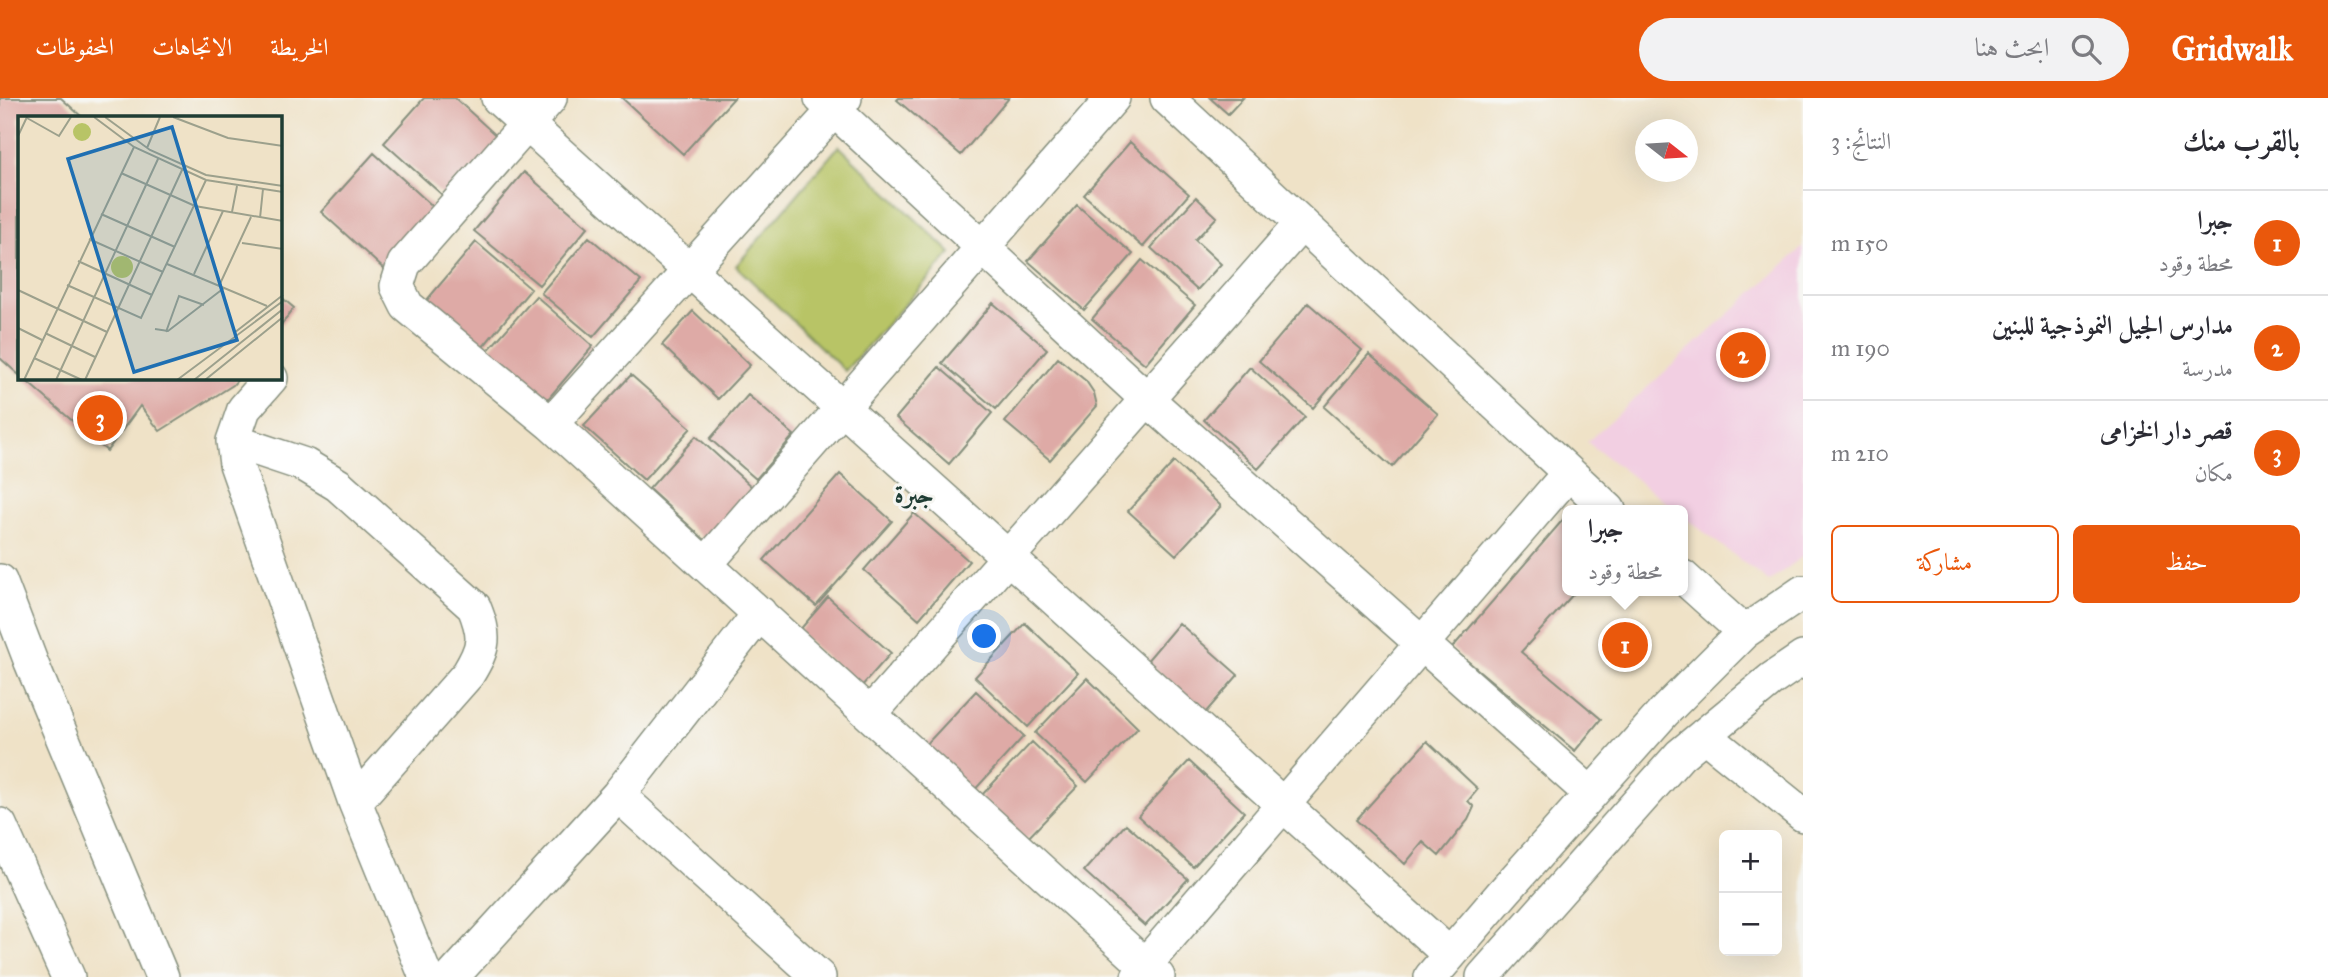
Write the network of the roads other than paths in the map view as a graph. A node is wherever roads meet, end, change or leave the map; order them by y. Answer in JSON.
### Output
{"nodes":[{"id":1,"x":498,"y":98,"type":"edge"},
{"id":2,"x":550,"y":98,"type":"edge"},
{"id":3,"x":1113,"y":98,"type":"edge"},
{"id":4,"x":1167,"y":98,"type":"edge"},
{"id":5,"x":834,"y":102,"type":"edge"},
{"id":6,"x":526,"y":124,"type":"junction"},
{"id":7,"x":1301,"y":224,"type":"junction"},
{"id":8,"x":983,"y":247,"type":"junction"},
{"id":9,"x":689,"y":271,"type":"junction"},
{"id":10,"x":270,"y":380,"type":"edge"},
{"id":11,"x":1147,"y":399,"type":"junction"},
{"id":12,"x":842,"y":408,"type":"junction"},
{"id":13,"x":551,"y":424,"type":"junction"},
{"id":14,"x":233,"y":441,"type":"junction"},
{"id":15,"x":1568,"y":474,"type":"junction"},
{"id":16,"x":1603,"y":505,"type":"edge"},
{"id":17,"x":1008,"y":557,"type":"junction"},
{"id":18,"x":706,"y":564,"type":"junction"},
{"id":19,"x":0,"y":581,"type":"edge"},
{"id":20,"x":1688,"y":582,"type":"edge"},
{"id":21,"x":1803,"y":592,"type":"edge"},
{"id":22,"x":760,"y":613,"type":"junction"},
{"id":23,"x":1744,"y":632,"type":"junction"},
{"id":24,"x":1422,"y":643,"type":"junction"},
{"id":25,"x":1803,"y":658,"type":"edge"},
{"id":26,"x":870,"y":714,"type":"junction"},
{"id":27,"x":1704,"y":735,"type":"junction"},
{"id":28,"x":1591,"y":794,"type":"junction"},
{"id":29,"x":618,"y":795,"type":"junction"},
{"id":30,"x":355,"y":802,"type":"junction"},
{"id":31,"x":1283,"y":805,"type":"junction"},
{"id":32,"x":1803,"y":815,"type":"edge"},
{"id":33,"x":0,"y":825,"type":"edge"},
{"id":34,"x":0,"y":858,"type":"edge"},
{"id":35,"x":1441,"y":966,"type":"edge"},
{"id":36,"x":468,"y":971,"type":"edge"},
{"id":37,"x":1147,"y":973,"type":"edge"},
{"id":38,"x":43,"y":977,"type":"edge"},
{"id":39,"x":68,"y":977,"type":"edge"},
{"id":40,"x":162,"y":977,"type":"edge"},
{"id":41,"x":426,"y":977,"type":"edge"},
{"id":42,"x":819,"y":977,"type":"edge"},
{"id":43,"x":1483,"y":977,"type":"edge"}],
"edges":[{"from":1,"to":6,"type":"street"},
{"from":2,"to":6,"type":"street"},
{"from":3,"to":8,"type":"street"},
{"from":4,"to":7,"type":"street"},
{"from":5,"to":8,"type":"street"},
{"from":5,"to":9,"type":"street"},
{"from":6,"to":9,"type":"street"},
{"from":6,"to":13,"type":"street"},
{"from":7,"to":11,"type":"street"},
{"from":7,"to":15,"type":"street"},
{"from":8,"to":11,"type":"street"},
{"from":8,"to":12,"type":"street"},
{"from":9,"to":12,"type":"street"},
{"from":9,"to":13,"type":"street"},
{"from":10,"to":14,"type":"street"},
{"from":11,"to":17,"type":"street"},
{"from":11,"to":24,"type":"street"},
{"from":12,"to":17,"type":"street"},
{"from":12,"to":18,"type":"street"},
{"from":13,"to":18,"type":"street"},
{"from":14,"to":30,"type":"street"},
{"from":14,"to":30,"type":"street"},
{"from":15,"to":16,"type":"street"},
{"from":15,"to":24,"type":"street"},
{"from":17,"to":26,"type":"street"},
{"from":17,"to":31,"type":"street"},
{"from":18,"to":22,"type":"street"},
{"from":19,"to":40,"type":"street"},
{"from":20,"to":23,"type":"street"},
{"from":21,"to":23,"type":"street"},
{"from":22,"to":26,"type":"street"},
{"from":22,"to":29,"type":"street"},
{"from":23,"to":28,"type":"street"},
{"from":24,"to":28,"type":"street"},
{"from":24,"to":31,"type":"street"},
{"from":25,"to":27,"type":"street"},
{"from":26,"to":37,"type":"street"},
{"from":27,"to":32,"type":"street"},
{"from":27,"to":43,"type":"street"},
{"from":28,"to":35,"type":"street"},
{"from":29,"to":36,"type":"street"},
{"from":29,"to":42,"type":"street"},
{"from":30,"to":41,"type":"street"},
{"from":31,"to":35,"type":"street"},
{"from":31,"to":37,"type":"street"},
{"from":33,"to":39,"type":"street"},
{"from":34,"to":38,"type":"street"}]}
